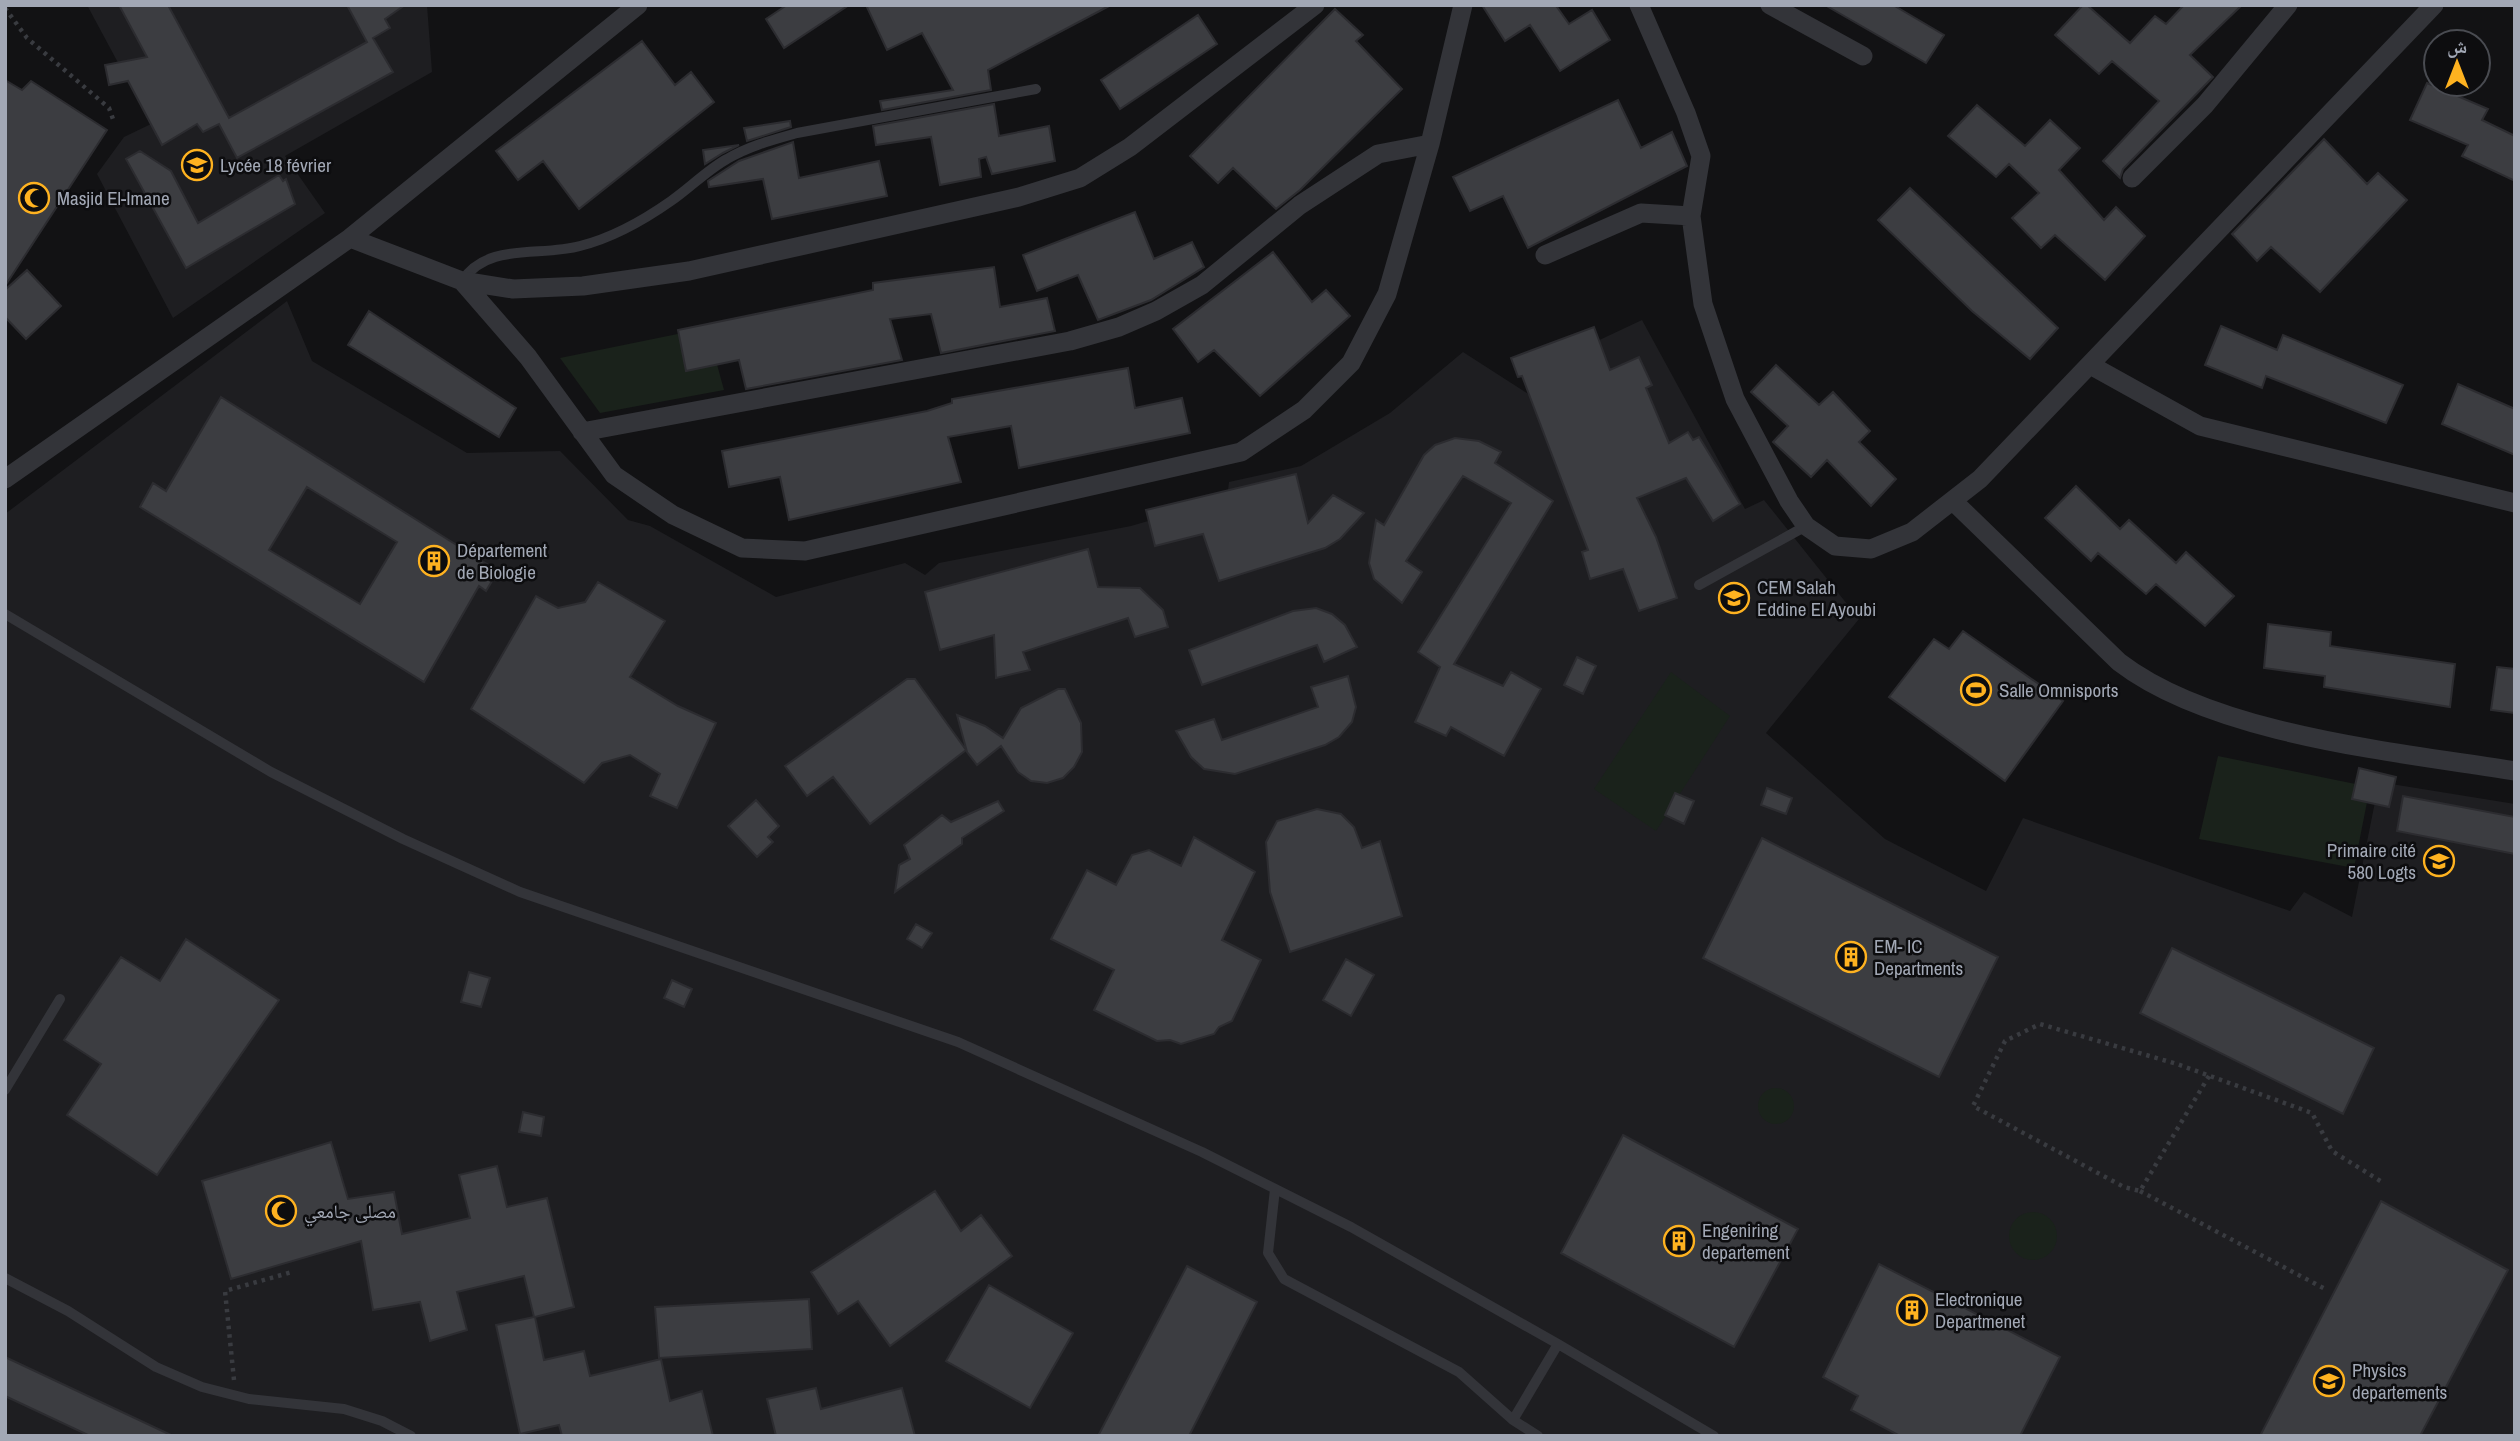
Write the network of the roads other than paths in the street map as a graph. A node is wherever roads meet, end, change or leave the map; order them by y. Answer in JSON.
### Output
{"nodes":[{"id":1,"x":638,"y":5,"type":"edge"},
{"id":2,"x":1315,"y":5,"type":"edge"},
{"id":3,"x":1463,"y":5,"type":"edge"},
{"id":4,"x":1639,"y":5,"type":"edge"},
{"id":5,"x":1770,"y":5,"type":"edge"},
{"id":6,"x":2288,"y":5,"type":"edge"},
{"id":7,"x":2434,"y":5,"type":"edge"},
{"id":8,"x":1863,"y":56,"type":"dead end"},
{"id":9,"x":1036,"y":89,"type":"dead end"},
{"id":10,"x":1430,"y":144,"type":"junction"},
{"id":11,"x":2132,"y":178,"type":"dead end"},
{"id":12,"x":1691,"y":216,"type":"junction"},
{"id":13,"x":350,"y":238,"type":"junction"},
{"id":14,"x":1545,"y":255,"type":"dead end"},
{"id":15,"x":462,"y":281,"type":"junction"},
{"id":16,"x":2092,"y":366,"type":"junction"},
{"id":17,"x":582,"y":432,"type":"junction"},
{"id":18,"x":5,"y":479,"type":"edge"},
{"id":19,"x":1954,"y":502,"type":"junction"},
{"id":20,"x":2515,"y":503,"type":"edge"},
{"id":21,"x":1806,"y":526,"type":"junction"},
{"id":22,"x":1699,"y":585,"type":"dead end"},
{"id":23,"x":5,"y":614,"type":"edge"},
{"id":24,"x":2515,"y":771,"type":"edge"},
{"id":25,"x":60,"y":999,"type":"dead end"},
{"id":26,"x":5,"y":1090,"type":"edge"},
{"id":27,"x":1275,"y":1189,"type":"junction"},
{"id":28,"x":5,"y":1278,"type":"edge"},
{"id":29,"x":1558,"y":1344,"type":"junction"},
{"id":30,"x":1513,"y":1420,"type":"junction"},
{"id":31,"x":411,"y":1436,"type":"edge"},
{"id":32,"x":1538,"y":1436,"type":"edge"},
{"id":33,"x":1714,"y":1436,"type":"edge"}],
"edges":[{"from":1,"to":13,"type":"street"},
{"from":2,"to":15,"type":"street"},
{"from":3,"to":10,"type":"street"},
{"from":4,"to":12,"type":"street"},
{"from":5,"to":8,"type":"street"},
{"from":6,"to":11,"type":"street"},
{"from":7,"to":16,"type":"street"},
{"from":9,"to":15,"type":"lane"},
{"from":10,"to":17,"type":"street"},
{"from":10,"to":17,"type":"street"},
{"from":12,"to":14,"type":"street"},
{"from":12,"to":21,"type":"street"},
{"from":13,"to":15,"type":"street"},
{"from":13,"to":18,"type":"street"},
{"from":15,"to":17,"type":"street"},
{"from":16,"to":19,"type":"street"},
{"from":16,"to":20,"type":"street"},
{"from":19,"to":21,"type":"street"},
{"from":19,"to":24,"type":"street"},
{"from":21,"to":22,"type":"lane"},
{"from":23,"to":27,"type":"lane"},
{"from":25,"to":26,"type":"lane"},
{"from":27,"to":29,"type":"lane"},
{"from":27,"to":30,"type":"lane"},
{"from":28,"to":31,"type":"lane"},
{"from":29,"to":30,"type":"lane"},
{"from":29,"to":33,"type":"lane"},
{"from":30,"to":32,"type":"lane"}]}
